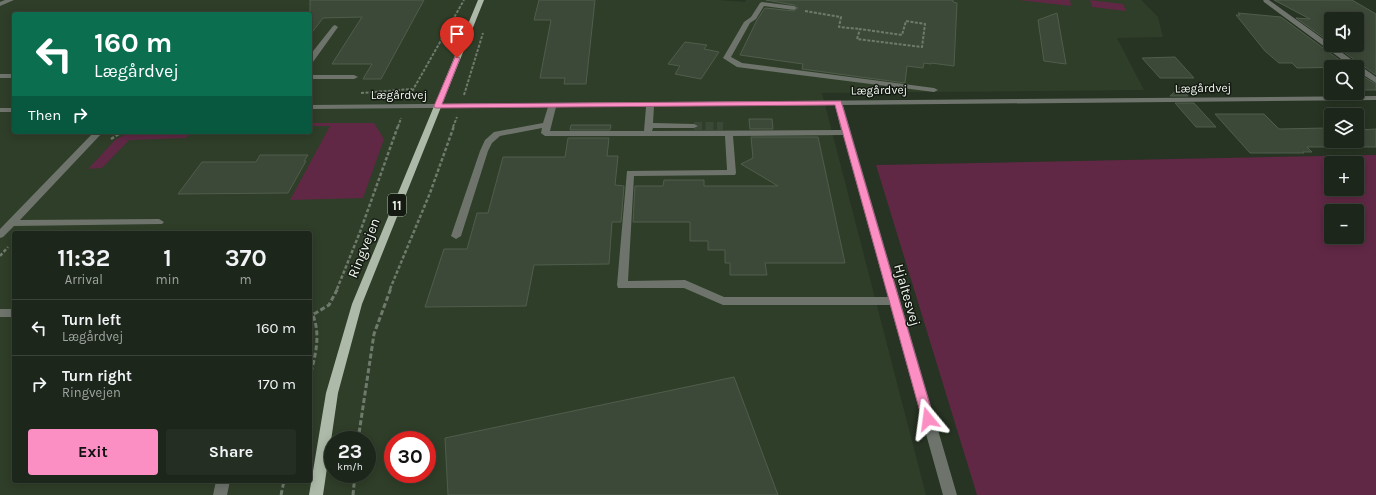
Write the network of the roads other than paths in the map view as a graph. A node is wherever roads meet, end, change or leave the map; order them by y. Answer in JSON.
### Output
{"nodes":[{"id":1,"x":11,"y":0,"type":"edge"},
{"id":2,"x":481,"y":0,"type":"edge"},
{"id":3,"x":1266,"y":1,"type":"dead end"},
{"id":4,"x":0,"y":4,"type":"edge"},
{"id":5,"x":794,"y":8,"type":"road end"},
{"id":6,"x":335,"y":28,"type":"dead end"},
{"id":7,"x":312,"y":57,"type":"edge"},
{"id":8,"x":1347,"y":60,"type":"edge"},
{"id":9,"x":1364,"y":72,"type":"edge"},
{"id":10,"x":0,"y":76,"type":"edge"},
{"id":11,"x":12,"y":76,"type":"edge"},
{"id":12,"x":312,"y":77,"type":"edge"},
{"id":13,"x":354,"y":78,"type":"dead end"},
{"id":14,"x":1376,"y":81,"type":"edge"},
{"id":15,"x":934,"y":90,"type":"dead end"},
{"id":16,"x":1376,"y":98,"type":"edge"},
{"id":17,"x":838,"y":103,"type":"junction"},
{"id":18,"x":650,"y":105,"type":"junction"},
{"id":19,"x":438,"y":106,"type":"junction"},
{"id":20,"x":552,"y":106,"type":"junction"},
{"id":21,"x":312,"y":107,"type":"edge"},
{"id":22,"x":0,"y":110,"type":"edge"},
{"id":23,"x":12,"y":110,"type":"edge"},
{"id":24,"x":547,"y":125,"type":"junction"},
{"id":25,"x":694,"y":126,"type":"tunnel mouth"},
{"id":26,"x":648,"y":130,"type":"junction"},
{"id":27,"x":729,"y":131,"type":"junction"},
{"id":28,"x":846,"y":132,"type":"junction"},
{"id":29,"x":97,"y":134,"type":"edge"},
{"id":30,"x":159,"y":222,"type":"dead end"},
{"id":31,"x":11,"y":223,"type":"junction"},
{"id":32,"x":0,"y":235,"type":"edge"},
{"id":33,"x":456,"y":236,"type":"dead end"},
{"id":34,"x":895,"y":301,"type":"junction"},
{"id":35,"x":12,"y":312,"type":"edge"},
{"id":36,"x":0,"y":313,"type":"edge"},
{"id":37,"x":223,"y":483,"type":"edge"},
{"id":38,"x":220,"y":495,"type":"edge"},
{"id":39,"x":316,"y":495,"type":"edge"},
{"id":40,"x":950,"y":495,"type":"edge"}],
"edges":[{"from":1,"to":4,"type":"street"},
{"from":2,"to":19,"type":"main road","name":"Ringvejen","number":"11"},
{"from":3,"to":8,"type":"street"},
{"from":5,"to":15,"type":"street"},
{"from":6,"to":7,"type":"street"},
{"from":9,"to":14,"type":"street"},
{"from":10,"to":11,"type":"street"},
{"from":12,"to":13,"type":"street"},
{"from":16,"to":17,"type":"street","name":"Lægårdvej"},
{"from":17,"to":18,"type":"street","name":"Lægårdvej"},
{"from":17,"to":28,"type":"street","name":"Hjaltesvej"},
{"from":18,"to":20,"type":"street","name":"Lægårdvej"},
{"from":18,"to":26,"type":"street"},
{"from":19,"to":20,"type":"street","name":"Lægårdvej"},
{"from":19,"to":21,"type":"street","name":"Lægårdvej"},
{"from":19,"to":39,"type":"main road","name":"Ringvejen","number":"11"},
{"from":20,"to":24,"type":"street"},
{"from":22,"to":23,"type":"street"},
{"from":24,"to":26,"type":"street"},
{"from":24,"to":33,"type":"street"},
{"from":25,"to":26,"type":"street"},
{"from":26,"to":27,"type":"street"},
{"from":27,"to":28,"type":"street"},
{"from":27,"to":34,"type":"street"},
{"from":28,"to":34,"type":"street","name":"Hjaltesvej"},
{"from":29,"to":31,"type":"street"},
{"from":30,"to":31,"type":"street"},
{"from":31,"to":32,"type":"street"},
{"from":34,"to":40,"type":"street","name":"Hjaltesvej"},
{"from":35,"to":36,"type":"street"},
{"from":37,"to":38,"type":"street"}]}
